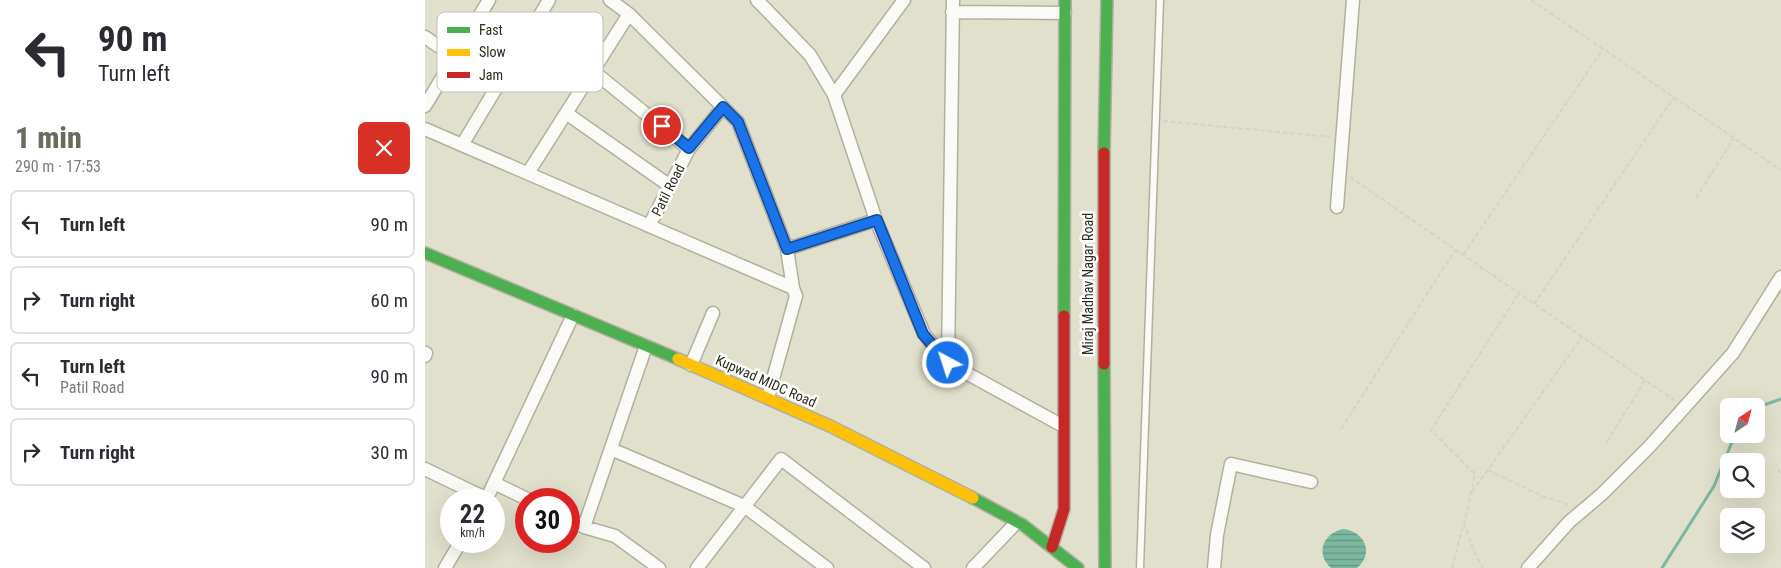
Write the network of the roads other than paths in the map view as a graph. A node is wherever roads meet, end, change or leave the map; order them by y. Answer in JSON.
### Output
{"nodes":[{"id":1,"x":489,"y":0,"type":"edge"},
{"id":2,"x":549,"y":0,"type":"edge"},
{"id":3,"x":610,"y":0,"type":"edge"},
{"id":4,"x":757,"y":0,"type":"edge"},
{"id":5,"x":904,"y":0,"type":"edge"},
{"id":6,"x":1107,"y":0,"type":"edge"},
{"id":7,"x":1160,"y":0,"type":"edge"},
{"id":8,"x":1353,"y":0,"type":"edge"},
{"id":9,"x":953,"y":6,"type":"edge"},
{"id":10,"x":1065,"y":6,"type":"edge"},
{"id":11,"x":482,"y":12,"type":"edge"},
{"id":12,"x":542,"y":12,"type":"edge"},
{"id":13,"x":629,"y":14,"type":"junction"},
{"id":14,"x":425,"y":38,"type":"edge"},
{"id":15,"x":437,"y":46,"type":"edge"},
{"id":16,"x":603,"y":55,"type":"edge"},
{"id":17,"x":603,"y":79,"type":"edge"},
{"id":18,"x":437,"y":86,"type":"edge"},
{"id":19,"x":494,"y":92,"type":"edge"},
{"id":20,"x":580,"y":92,"type":"edge"},
{"id":21,"x":834,"y":95,"type":"junction"},
{"id":22,"x":425,"y":106,"type":"edge"},
{"id":23,"x":723,"y":107,"type":"junction"},
{"id":24,"x":566,"y":113,"type":"junction"},
{"id":25,"x":425,"y":129,"type":"edge"},
{"id":26,"x":462,"y":145,"type":"junction"},
{"id":27,"x":689,"y":148,"type":"junction"},
{"id":28,"x":527,"y":174,"type":"junction"},
{"id":29,"x":670,"y":186,"type":"junction"},
{"id":30,"x":1337,"y":207,"type":"dead end"},
{"id":31,"x":877,"y":220,"type":"junction"},
{"id":32,"x":649,"y":226,"type":"junction"},
{"id":33,"x":787,"y":249,"type":"junction"},
{"id":34,"x":425,"y":253,"type":"edge"},
{"id":35,"x":1781,"y":277,"type":"edge"},
{"id":36,"x":793,"y":288,"type":"junction"},
{"id":37,"x":713,"y":313,"type":"dead end"},
{"id":38,"x":573,"y":315,"type":"junction"},
{"id":39,"x":646,"y":346,"type":"junction"},
{"id":40,"x":948,"y":363,"type":"junction"},
{"id":41,"x":691,"y":365,"type":"junction"},
{"id":42,"x":768,"y":397,"type":"junction"},
{"id":43,"x":1063,"y":426,"type":"junction"},
{"id":44,"x":611,"y":449,"type":"junction"},
{"id":45,"x":425,"y":469,"type":"edge"},
{"id":46,"x":1311,"y":482,"type":"dead end"},
{"id":47,"x":494,"y":483,"type":"junction"},
{"id":48,"x":466,"y":488,"type":"edge"},
{"id":49,"x":492,"y":488,"type":"edge"},
{"id":50,"x":515,"y":493,"type":"edge"},
{"id":51,"x":744,"y":506,"type":"junction"},
{"id":52,"x":1017,"y":522,"type":"junction"},
{"id":53,"x":580,"y":525,"type":"edge"},
{"id":54,"x":584,"y":527,"type":"junction"},
{"id":55,"x":1052,"y":547,"type":"junction"},
{"id":56,"x":454,"y":553,"type":"edge"},
{"id":57,"x":1069,"y":566,"type":"edge"},
{"id":58,"x":445,"y":568,"type":"edge"},
{"id":59,"x":659,"y":568,"type":"edge"},
{"id":60,"x":697,"y":568,"type":"edge"},
{"id":61,"x":827,"y":568,"type":"edge"},
{"id":62,"x":924,"y":568,"type":"edge"},
{"id":63,"x":973,"y":568,"type":"edge"},
{"id":64,"x":1105,"y":568,"type":"edge"},
{"id":65,"x":1140,"y":568,"type":"edge"},
{"id":66,"x":1214,"y":568,"type":"edge"},
{"id":67,"x":1528,"y":568,"type":"edge"}],
"edges":[{"from":1,"to":11,"type":"street"},
{"from":2,"to":12,"type":"street"},
{"from":3,"to":13,"type":"street"},
{"from":4,"to":21,"type":"street"},
{"from":5,"to":21,"type":"street"},
{"from":6,"to":64,"type":"street","name":"Miraj Madhav Nagar Road"},
{"from":7,"to":65,"type":"lane"},
{"from":8,"to":30,"type":"street"},
{"from":9,"to":10,"type":"street"},
{"from":9,"to":40,"type":"street"},
{"from":10,"to":43,"type":"street"},
{"from":13,"to":16,"type":"street"},
{"from":13,"to":23,"type":"street"},
{"from":14,"to":15,"type":"street"},
{"from":17,"to":27,"type":"street"},
{"from":18,"to":22,"type":"street"},
{"from":19,"to":26,"type":"street"},
{"from":20,"to":24,"type":"street"},
{"from":21,"to":31,"type":"street"},
{"from":23,"to":27,"type":"street","name":"Patil Road"},
{"from":23,"to":33,"type":"street"},
{"from":24,"to":28,"type":"street"},
{"from":24,"to":29,"type":"street"},
{"from":25,"to":26,"type":"street"},
{"from":26,"to":28,"type":"street"},
{"from":27,"to":29,"type":"street","name":"Patil Road"},
{"from":28,"to":32,"type":"street"},
{"from":29,"to":32,"type":"street","name":"Patil Road"},
{"from":31,"to":33,"type":"street"},
{"from":31,"to":40,"type":"street"},
{"from":32,"to":36,"type":"street"},
{"from":33,"to":36,"type":"street"},
{"from":34,"to":38,"type":"street","name":"Kupwad MIDC Road"},
{"from":35,"to":67,"type":"street"},
{"from":36,"to":42,"type":"street"},
{"from":37,"to":41,"type":"street"},
{"from":38,"to":39,"type":"street","name":"Kupwad MIDC Road"},
{"from":38,"to":47,"type":"street"},
{"from":39,"to":41,"type":"street","name":"Kupwad MIDC Road"},
{"from":39,"to":44,"type":"street"},
{"from":40,"to":43,"type":"street"},
{"from":41,"to":42,"type":"street","name":"Kupwad MIDC Road"},
{"from":42,"to":52,"type":"street","name":"Kupwad MIDC Road"},
{"from":43,"to":55,"type":"street"},
{"from":44,"to":51,"type":"street"},
{"from":44,"to":54,"type":"street"},
{"from":45,"to":48,"type":"street"},
{"from":46,"to":66,"type":"street"},
{"from":47,"to":49,"type":"street"},
{"from":47,"to":50,"type":"street"},
{"from":51,"to":60,"type":"street"},
{"from":51,"to":61,"type":"street"},
{"from":51,"to":62,"type":"street"},
{"from":52,"to":55,"type":"street","name":"Kupwad MIDC Road"},
{"from":52,"to":63,"type":"street"},
{"from":53,"to":54,"type":"street"},
{"from":54,"to":59,"type":"street"},
{"from":55,"to":57,"type":"street","name":"Kupwad MIDC Road"},
{"from":56,"to":58,"type":"street"}]}
